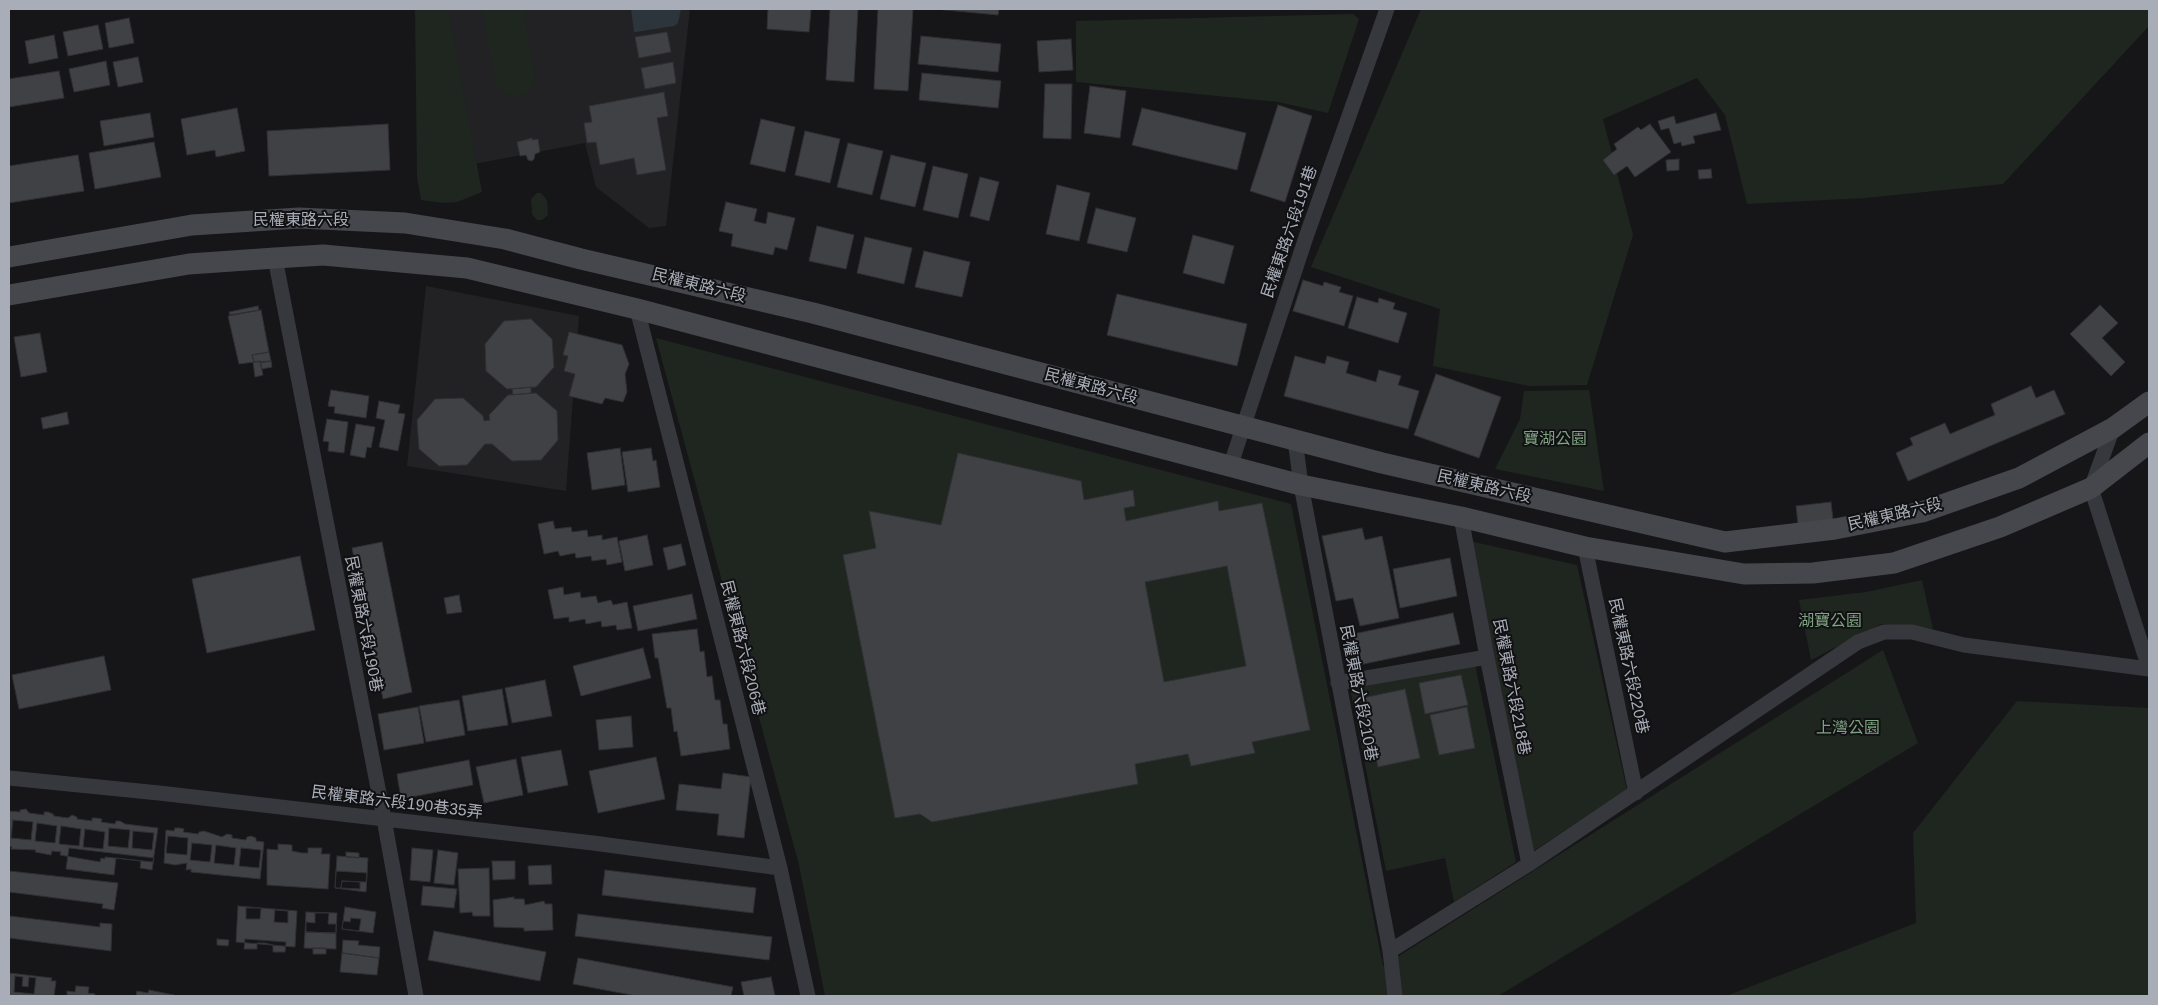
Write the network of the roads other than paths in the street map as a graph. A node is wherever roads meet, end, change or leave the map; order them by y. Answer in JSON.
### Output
{"nodes":[{"id":1,"x":1388,"y":9,"type":"edge"},
{"id":2,"x":9,"y":257,"type":"edge"},
{"id":3,"x":275,"y":258,"type":"junction"},
{"id":4,"x":9,"y":295,"type":"edge"},
{"id":5,"x":637,"y":309,"type":"junction"},
{"id":6,"x":2149,"y":402,"type":"edge"},
{"id":7,"x":1242,"y":427,"type":"junction"},
{"id":8,"x":2113,"y":428,"type":"junction"},
{"id":9,"x":1295,"y":440,"type":"junction"},
{"id":10,"x":2149,"y":443,"type":"edge"},
{"id":11,"x":1230,"y":467,"type":"junction"},
{"id":12,"x":1301,"y":485,"type":"junction"},
{"id":13,"x":2091,"y":488,"type":"junction"},
{"id":14,"x":1461,"y":517,"type":"junction"},
{"id":15,"x":1585,"y":547,"type":"junction"},
{"id":16,"x":1487,"y":656,"type":"junction"},
{"id":17,"x":2149,"y":668,"type":"edge"},
{"id":18,"x":1338,"y":683,"type":"junction"},
{"id":19,"x":9,"y":778,"type":"edge"},
{"id":20,"x":1636,"y":793,"type":"junction"},
{"id":21,"x":384,"y":819,"type":"junction"},
{"id":22,"x":1529,"y":864,"type":"junction"},
{"id":23,"x":780,"y":868,"type":"junction"},
{"id":24,"x":1390,"y":951,"type":"junction"},
{"id":25,"x":416,"y":996,"type":"edge"},
{"id":26,"x":808,"y":996,"type":"edge"},
{"id":27,"x":1395,"y":996,"type":"edge"}],
"edges":[{"from":1,"to":7,"type":"street","name":"民權東路六段191巷"},
{"from":2,"to":7,"type":"main road","name":"民權東路六段"},
{"from":3,"to":4,"type":"main road"},
{"from":3,"to":5,"type":"main road"},
{"from":3,"to":21,"type":"street","name":"民權東路六段190巷"},
{"from":5,"to":11,"type":"main road"},
{"from":5,"to":23,"type":"street","name":"民權東路六段206巷"},
{"from":6,"to":8,"type":"main road","name":"民權東路六段"},
{"from":7,"to":9,"type":"main road","name":"民權東路六段"},
{"from":7,"to":11,"type":"street","name":"民權東路六段191巷"},
{"from":8,"to":9,"type":"main road","name":"民權東路六段"},
{"from":8,"to":13,"type":"street"},
{"from":9,"to":12,"type":"street","name":"民權東路六段210巷"},
{"from":10,"to":13,"type":"main road"},
{"from":11,"to":12,"type":"main road"},
{"from":12,"to":14,"type":"main road"},
{"from":12,"to":18,"type":"street","name":"民權東路六段210巷"},
{"from":13,"to":15,"type":"main road"},
{"from":13,"to":17,"type":"street"},
{"from":14,"to":15,"type":"main road"},
{"from":14,"to":16,"type":"street","name":"民權東路六段218巷"},
{"from":15,"to":20,"type":"street","name":"民權東路六段220巷"},
{"from":16,"to":18,"type":"street"},
{"from":16,"to":22,"type":"street","name":"民權東路六段218巷"},
{"from":17,"to":20,"type":"street"},
{"from":18,"to":24,"type":"street","name":"民權東路六段210巷"},
{"from":19,"to":21,"type":"street","name":"民權東路六段190巷35弄"},
{"from":20,"to":22,"type":"street"},
{"from":21,"to":23,"type":"street","name":"民權東路六段190巷35弄"},
{"from":21,"to":25,"type":"street","name":"民權東路六段190巷"},
{"from":22,"to":24,"type":"street"},
{"from":23,"to":26,"type":"street","name":"民權東路六段206巷"},
{"from":24,"to":27,"type":"street","name":"民權東路六段210巷"}]}
